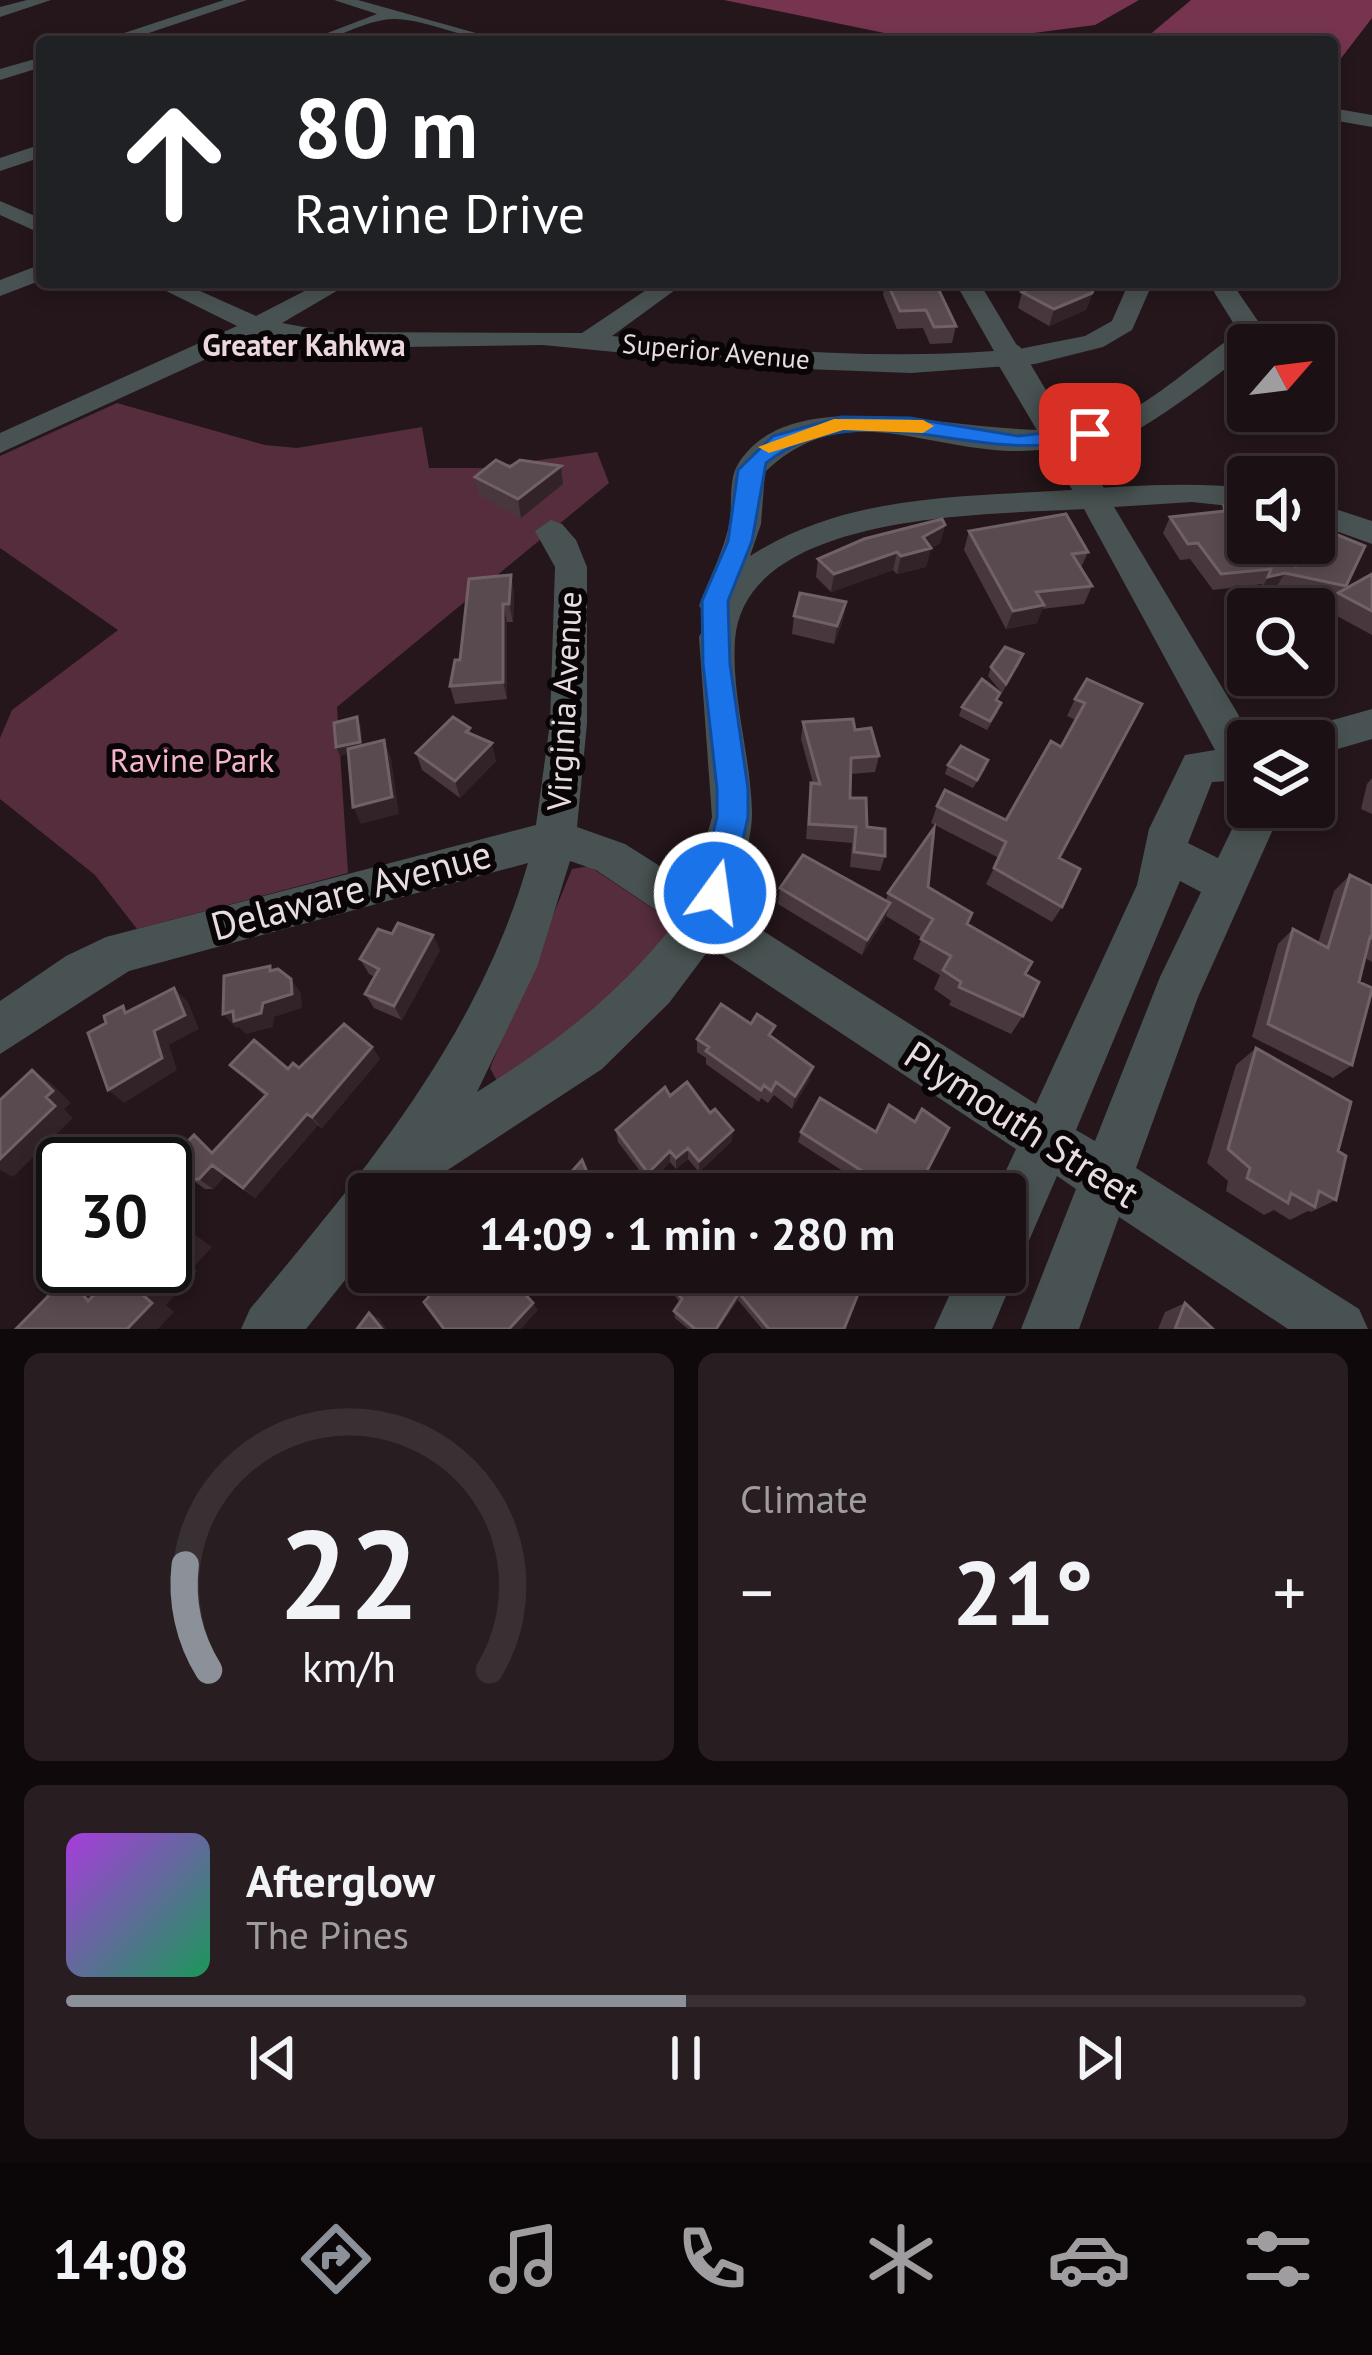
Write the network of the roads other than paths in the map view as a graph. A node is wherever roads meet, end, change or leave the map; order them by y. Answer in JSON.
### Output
{"nodes":[{"id":1,"x":44,"y":0,"type":"edge"},
{"id":2,"x":240,"y":0,"type":"edge"},
{"id":3,"x":333,"y":2,"type":"edge"},
{"id":4,"x":0,"y":12,"type":"edge"},
{"id":5,"x":392,"y":18,"type":"junction"},
{"id":6,"x":124,"y":36,"type":"edge"},
{"id":7,"x":332,"y":36,"type":"edge"},
{"id":8,"x":352,"y":36,"type":"edge"},
{"id":9,"x":446,"y":36,"type":"edge"},
{"id":10,"x":473,"y":36,"type":"edge"},
{"id":11,"x":36,"y":64,"type":"edge"},
{"id":12,"x":0,"y":75,"type":"edge"},
{"id":13,"x":1338,"y":115,"type":"edge"},
{"id":14,"x":1372,"y":121,"type":"edge"},
{"id":15,"x":36,"y":141,"type":"edge"},
{"id":16,"x":36,"y":152,"type":"edge"},
{"id":17,"x":0,"y":154,"type":"edge"},
{"id":18,"x":0,"y":165,"type":"edge"},
{"id":19,"x":0,"y":207,"type":"edge"},
{"id":20,"x":36,"y":224,"type":"edge"},
{"id":21,"x":36,"y":260,"type":"edge"},
{"id":22,"x":36,"y":274,"type":"edge"},
{"id":23,"x":0,"y":275,"type":"edge"},
{"id":24,"x":173,"y":288,"type":"edge"},
{"id":25,"x":329,"y":288,"type":"edge"},
{"id":26,"x":665,"y":288,"type":"edge"},
{"id":27,"x":970,"y":288,"type":"edge"},
{"id":28,"x":1140,"y":288,"type":"edge"},
{"id":29,"x":1228,"y":288,"type":"edge"},
{"id":30,"x":0,"y":289,"type":"edge"},
{"id":31,"x":257,"y":326,"type":"junction"},
{"id":32,"x":590,"y":340,"type":"junction"},
{"id":33,"x":1010,"y":357,"type":"junction"},
{"id":34,"x":0,"y":444,"type":"edge"},
{"id":35,"x":1227,"y":496,"type":"edge"},
{"id":36,"x":1094,"y":499,"type":"junction"},
{"id":37,"x":1335,"y":520,"type":"edge"},
{"id":38,"x":551,"y":531,"type":"dead end"},
{"id":39,"x":1372,"y":533,"type":"edge"},
{"id":40,"x":717,"y":637,"type":"junction"},
{"id":41,"x":1372,"y":724,"type":"edge"},
{"id":42,"x":1227,"y":731,"type":"edge"},
{"id":43,"x":1335,"y":734,"type":"edge"},
{"id":44,"x":1227,"y":773,"type":"edge"},
{"id":45,"x":1240,"y":828,"type":"edge"},
{"id":46,"x":555,"y":838,"type":"junction"},
{"id":47,"x":1164,"y":851,"type":"junction"},
{"id":48,"x":1228,"y":884,"type":"junction"},
{"id":49,"x":706,"y":919,"type":"junction"},
{"id":50,"x":0,"y":1030,"type":"edge"},
{"id":51,"x":1046,"y":1139,"type":"junction"},
{"id":52,"x":394,"y":1173,"type":"edge"},
{"id":53,"x":409,"y":1173,"type":"edge"},
{"id":54,"x":1106,"y":1178,"type":"junction"},
{"id":55,"x":1026,"y":1185,"type":"edge"},
{"id":56,"x":348,"y":1233,"type":"edge"},
{"id":57,"x":979,"y":1293,"type":"edge"},
{"id":58,"x":270,"y":1329,"type":"edge"},
{"id":59,"x":963,"y":1329,"type":"edge"},
{"id":60,"x":1050,"y":1329,"type":"edge"},
{"id":61,"x":1340,"y":1329,"type":"edge"}],
"edges":[{"from":1,"to":4,"type":"street"},
{"from":2,"to":6,"type":"street"},
{"from":3,"to":5,"type":"street"},
{"from":5,"to":7,"type":"street"},
{"from":5,"to":8,"type":"street"},
{"from":5,"to":9,"type":"street"},
{"from":5,"to":10,"type":"street"},
{"from":11,"to":12,"type":"street"},
{"from":13,"to":14,"type":"street"},
{"from":15,"to":17,"type":"street"},
{"from":16,"to":18,"type":"street"},
{"from":19,"to":20,"type":"street"},
{"from":21,"to":23,"type":"street"},
{"from":22,"to":30,"type":"street"},
{"from":24,"to":31,"type":"street","name":"Superior Avenue"},
{"from":25,"to":31,"type":"street"},
{"from":26,"to":32,"type":"street"},
{"from":27,"to":33,"type":"street"},
{"from":28,"to":33,"type":"street","name":"Superior Avenue"},
{"from":29,"to":40,"type":"street"},
{"from":31,"to":32,"type":"street","name":"Superior Avenue"},
{"from":31,"to":34,"type":"street"},
{"from":32,"to":33,"type":"street","name":"Superior Avenue"},
{"from":33,"to":36,"type":"street","bridge":true},
{"from":35,"to":36,"type":"street"},
{"from":36,"to":40,"type":"street"},
{"from":36,"to":42,"type":"street"},
{"from":37,"to":39,"type":"street"},
{"from":38,"to":46,"type":"street","name":"Virginia Avenue"},
{"from":40,"to":49,"type":"street"},
{"from":41,"to":43,"type":"street"},
{"from":44,"to":47,"type":"street"},
{"from":45,"to":48,"type":"street"},
{"from":46,"to":49,"type":"street"},
{"from":46,"to":50,"type":"street","name":"Delaware Avenue"},
{"from":46,"to":52,"type":"street","name":"Virginia Avenue"},
{"from":47,"to":48,"type":"street"},
{"from":47,"to":51,"type":"street"},
{"from":48,"to":54,"type":"street"},
{"from":49,"to":51,"type":"street","name":"Plymouth Street"},
{"from":49,"to":53,"type":"street"},
{"from":51,"to":54,"type":"street","name":"Plymouth Street"},
{"from":51,"to":55,"type":"street"},
{"from":54,"to":60,"type":"street"},
{"from":54,"to":61,"type":"street","name":"Plymouth Street"},
{"from":56,"to":58,"type":"street","name":"Virginia Avenue"},
{"from":57,"to":59,"type":"street"}]}
